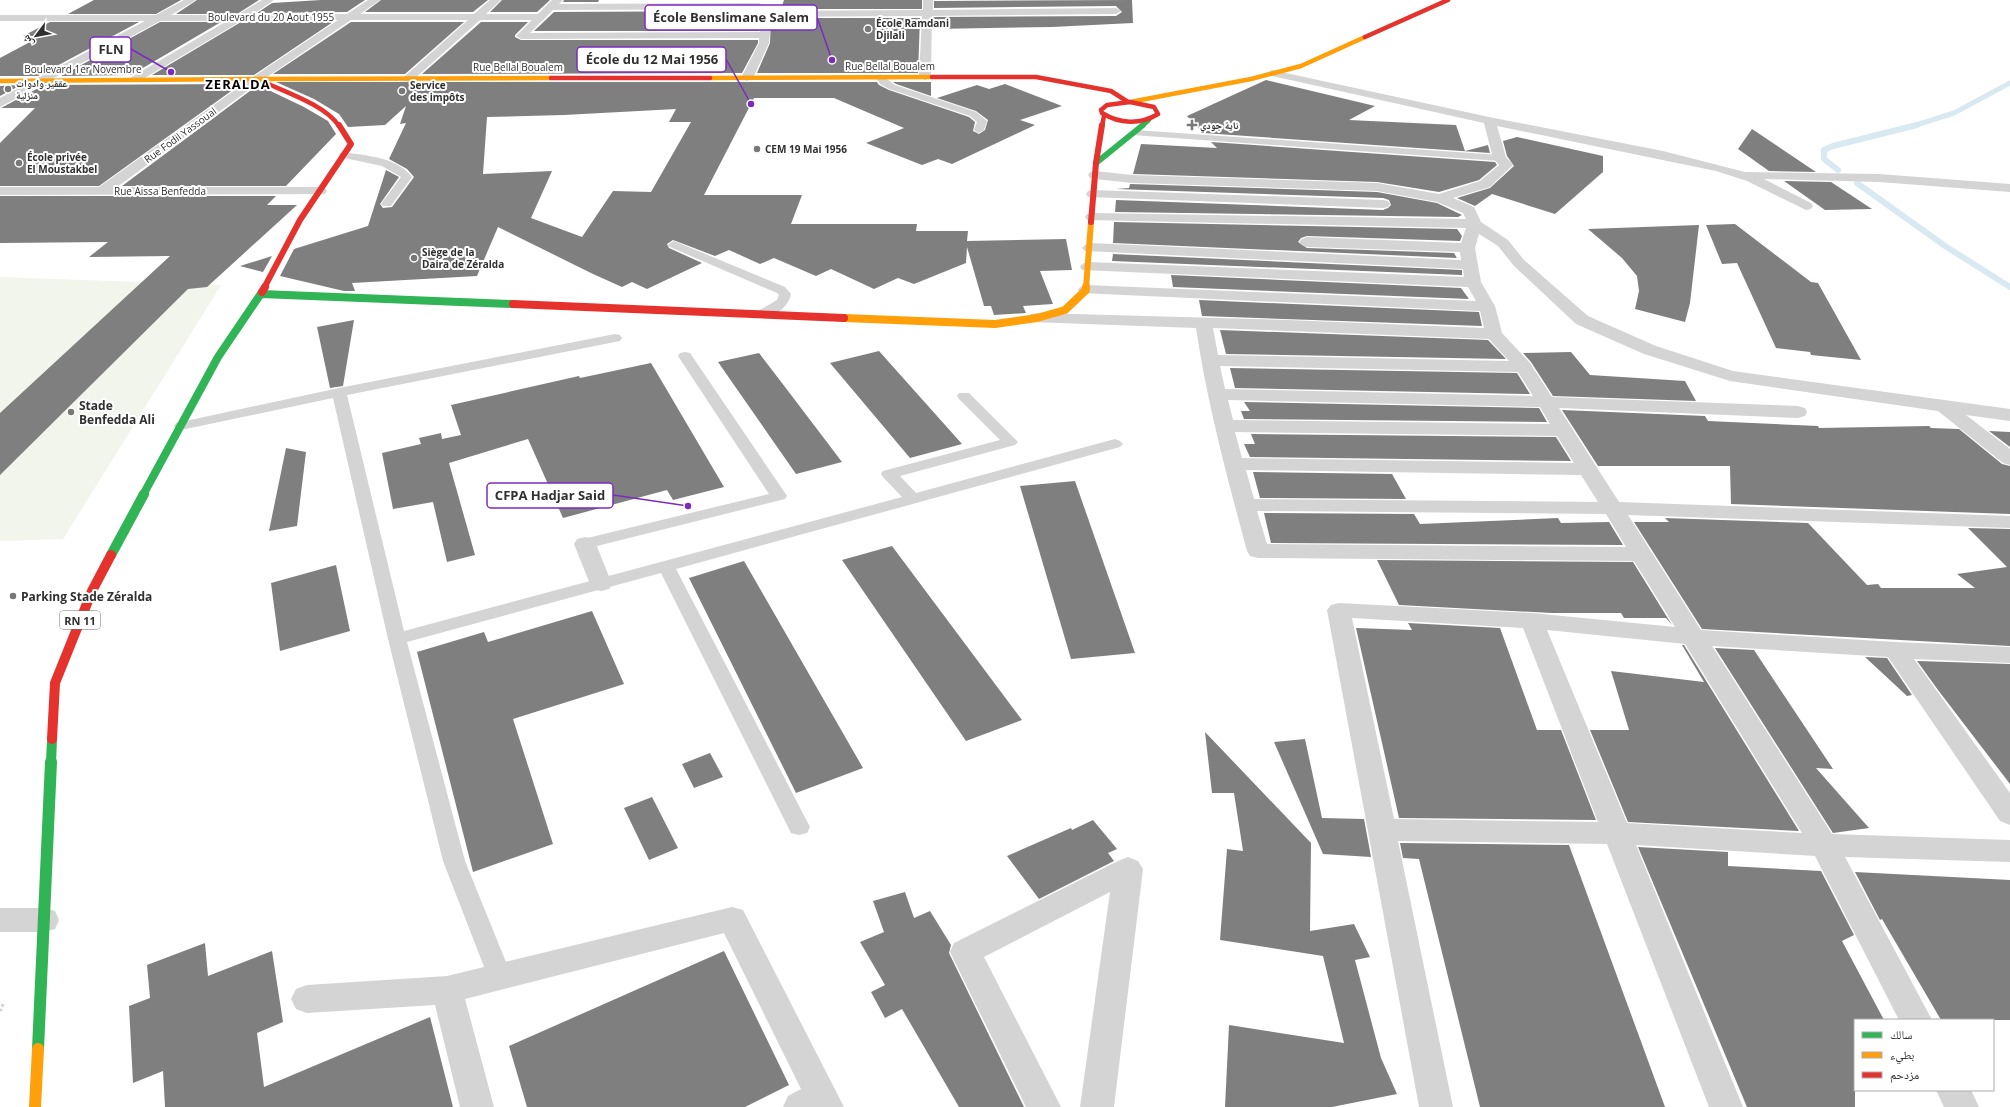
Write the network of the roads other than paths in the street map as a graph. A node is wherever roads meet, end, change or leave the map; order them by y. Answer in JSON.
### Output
{"nodes":[{"id":1,"x":191,"y":0,"type":"edge"},
{"id":2,"x":269,"y":0,"type":"edge"},
{"id":3,"x":375,"y":0,"type":"edge"},
{"id":4,"x":496,"y":0,"type":"edge"},
{"id":5,"x":853,"y":0,"type":"edge"},
{"id":6,"x":928,"y":0,"type":"edge"},
{"id":7,"x":1080,"y":0,"type":"edge"},
{"id":8,"x":1448,"y":0,"type":"edge"},
{"id":9,"x":554,"y":3,"type":"edge"},
{"id":10,"x":759,"y":6,"type":"edge"},
{"id":11,"x":929,"y":11,"type":"junction"},
{"id":12,"x":1085,"y":11,"type":"junction"},
{"id":13,"x":1116,"y":11,"type":"dead end"},
{"id":14,"x":850,"y":13,"type":"junction"},
{"id":15,"x":159,"y":17,"type":"junction"},
{"id":16,"x":240,"y":17,"type":"junction"},
{"id":17,"x":352,"y":17,"type":"junction"},
{"id":18,"x":477,"y":17,"type":"junction"},
{"id":19,"x":541,"y":17,"type":"junction"},
{"id":20,"x":0,"y":18,"type":"edge"},
{"id":21,"x":765,"y":35,"type":"junction"},
{"id":22,"x":1272,"y":73,"type":"junction"},
{"id":23,"x":880,"y":77,"type":"junction"},
{"id":24,"x":925,"y":77,"type":"junction"},
{"id":25,"x":747,"y":78,"type":"junction"},
{"id":26,"x":257,"y":79,"type":"junction"},
{"id":27,"x":408,"y":79,"type":"junction"},
{"id":28,"x":1251,"y":79,"type":"junction"},
{"id":29,"x":134,"y":80,"type":"junction"},
{"id":30,"x":0,"y":81,"type":"edge"},
{"id":31,"x":41,"y":81,"type":"junction"},
{"id":32,"x":1089,"y":86,"type":"junction"},
{"id":33,"x":1198,"y":99,"type":"dead end"},
{"id":34,"x":1129,"y":102,"type":"junction"},
{"id":35,"x":0,"y":103,"type":"edge"},
{"id":36,"x":1101,"y":106,"type":"junction"},
{"id":37,"x":1149,"y":120,"type":"junction"},
{"id":38,"x":1489,"y":121,"type":"junction"},
{"id":39,"x":979,"y":130,"type":"dead end"},
{"id":40,"x":1134,"y":133,"type":"junction"},
{"id":41,"x":344,"y":155,"type":"junction"},
{"id":42,"x":1500,"y":158,"type":"junction"},
{"id":43,"x":1095,"y":169,"type":"junction"},
{"id":44,"x":1740,"y":175,"type":"junction"},
{"id":45,"x":1378,"y":187,"type":"junction"},
{"id":46,"x":2010,"y":188,"type":"edge"},
{"id":47,"x":0,"y":191,"type":"edge"},
{"id":48,"x":102,"y":191,"type":"junction"},
{"id":49,"x":320,"y":191,"type":"junction"},
{"id":50,"x":1093,"y":194,"type":"junction"},
{"id":51,"x":1440,"y":198,"type":"junction"},
{"id":52,"x":387,"y":204,"type":"dead end"},
{"id":53,"x":1383,"y":204,"type":"junction"},
{"id":54,"x":1806,"y":206,"type":"dead end"},
{"id":55,"x":1092,"y":217,"type":"junction"},
{"id":56,"x":1390,"y":222,"type":"junction"},
{"id":57,"x":1475,"y":224,"type":"junction"},
{"id":58,"x":1153,"y":236,"type":"dead end"},
{"id":59,"x":1090,"y":241,"type":"junction"},
{"id":60,"x":1294,"y":242,"type":"dead end"},
{"id":61,"x":674,"y":245,"type":"dead end"},
{"id":62,"x":1466,"y":248,"type":"junction"},
{"id":63,"x":1271,"y":256,"type":"junction"},
{"id":64,"x":1469,"y":265,"type":"junction"},
{"id":65,"x":1088,"y":267,"type":"junction"},
{"id":66,"x":1277,"y":274,"type":"junction"},
{"id":67,"x":1473,"y":282,"type":"junction"},
{"id":68,"x":1086,"y":290,"type":"junction"},
{"id":69,"x":261,"y":294,"type":"junction"},
{"id":70,"x":1282,"y":298,"type":"junction"},
{"id":71,"x":1487,"y":306,"type":"junction"},
{"id":72,"x":763,"y":314,"type":"junction"},
{"id":73,"x":1037,"y":318,"type":"junction"},
{"id":74,"x":1204,"y":323,"type":"junction"},
{"id":75,"x":1288,"y":325,"type":"junction"},
{"id":76,"x":1494,"y":334,"type":"junction"},
{"id":77,"x":615,"y":338,"type":"dead end"},
{"id":78,"x":685,"y":356,"type":"dead end"},
{"id":79,"x":1209,"y":360,"type":"junction"},
{"id":80,"x":1524,"y":367,"type":"junction"},
{"id":81,"x":339,"y":392,"type":"junction"},
{"id":82,"x":1218,"y":394,"type":"junction"},
{"id":83,"x":964,"y":396,"type":"dead end"},
{"id":84,"x":1547,"y":402,"type":"junction"},
{"id":85,"x":1944,"y":407,"type":"junction"},
{"id":86,"x":1798,"y":412,"type":"dead end"},
{"id":87,"x":2010,"y":415,"type":"edge"},
{"id":88,"x":181,"y":426,"type":"junction"},
{"id":89,"x":1226,"y":426,"type":"junction"},
{"id":90,"x":1564,"y":430,"type":"junction"},
{"id":91,"x":1115,"y":444,"type":"dead end"},
{"id":92,"x":2010,"y":459,"type":"edge"},
{"id":93,"x":1235,"y":464,"type":"junction"},
{"id":94,"x":1588,"y":469,"type":"junction"},
{"id":95,"x":913,"y":499,"type":"junction"},
{"id":96,"x":1245,"y":505,"type":"junction"},
{"id":97,"x":1613,"y":508,"type":"junction"},
{"id":98,"x":2010,"y":522,"type":"edge"},
{"id":99,"x":586,"y":544,"type":"joint"},
{"id":100,"x":1642,"y":554,"type":"junction"},
{"id":101,"x":667,"y":566,"type":"junction"},
{"id":102,"x":601,"y":584,"type":"junction"},
{"id":103,"x":1532,"y":621,"type":"junction"},
{"id":104,"x":1694,"y":637,"type":"junction"},
{"id":105,"x":397,"y":639,"type":"junction"},
{"id":106,"x":1895,"y":650,"type":"junction"},
{"id":107,"x":2010,"y":655,"type":"edge"},
{"id":108,"x":2010,"y":814,"type":"edge"},
{"id":109,"x":798,"y":827,"type":"dead end"},
{"id":110,"x":1382,"y":830,"type":"junction"},
{"id":111,"x":1616,"y":833,"type":"junction"},
{"id":112,"x":1824,"y":845,"type":"junction"},
{"id":113,"x":2010,"y":851,"type":"edge"},
{"id":114,"x":0,"y":920,"type":"edge"},
{"id":115,"x":44,"y":920,"type":"junction"},
{"id":116,"x":500,"y":977,"type":"junction"},
{"id":117,"x":447,"y":990,"type":"junction"},
{"id":118,"x":307,"y":999,"type":"dead end"},
{"id":119,"x":1915,"y":1019,"type":"edge"},
{"id":120,"x":1954,"y":1091,"type":"edge"},
{"id":121,"x":816,"y":1103,"type":"edge"},
{"id":122,"x":35,"y":1107,"type":"edge"},
{"id":123,"x":477,"y":1107,"type":"edge"},
{"id":124,"x":1044,"y":1107,"type":"edge"},
{"id":125,"x":1097,"y":1107,"type":"edge"},
{"id":126,"x":1436,"y":1107,"type":"edge"},
{"id":127,"x":1726,"y":1107,"type":"edge"},
{"id":128,"x":1962,"y":1107,"type":"edge"}],
"edges":[{"from":1,"to":15,"type":"street"},
{"from":2,"to":16,"type":"street"},
{"from":3,"to":17,"type":"street","name":"Rue Fodil Yassoual"},
{"from":4,"to":18,"type":"street"},
{"from":5,"to":14,"type":"street"},
{"from":6,"to":11,"type":"street"},
{"from":7,"to":12,"type":"street"},
{"from":8,"to":22,"type":"main road"},
{"from":9,"to":10,"type":"street"},
{"from":9,"to":19,"type":"street"},
{"from":10,"to":14,"type":"street"},
{"from":10,"to":21,"type":"street"},
{"from":11,"to":12,"type":"street"},
{"from":11,"to":14,"type":"street"},
{"from":11,"to":24,"type":"street"},
{"from":12,"to":13,"type":"street"},
{"from":15,"to":16,"type":"street","name":"Boulevard du 20 Aout 1955"},
{"from":15,"to":20,"type":"street","name":"Boulevard du 20 Aout 1955"},
{"from":15,"to":31,"type":"street"},
{"from":16,"to":17,"type":"street","name":"Boulevard du 20 Aout 1955"},
{"from":16,"to":29,"type":"street"},
{"from":17,"to":18,"type":"street","name":"Boulevard du 20 Aout 1955"},
{"from":17,"to":26,"type":"street","name":"Rue Fodil Yassoual"},
{"from":18,"to":19,"type":"street","name":"Boulevard du 20 Aout 1955"},
{"from":18,"to":27,"type":"street"},
{"from":19,"to":21,"type":"street"},
{"from":21,"to":25,"type":"street"},
{"from":22,"to":28,"type":"main road"},
{"from":22,"to":38,"type":"street"},
{"from":23,"to":24,"type":"main road","name":"Rue Bellal Boualem"},
{"from":23,"to":25,"type":"main road","name":"Rue Bellal Boualem"},
{"from":23,"to":39,"type":"lane"},
{"from":24,"to":32,"type":"main road","name":"Rue Bellal Boualem"},
{"from":25,"to":27,"type":"main road","name":"Rue Bellal Boualem"},
{"from":26,"to":27,"type":"main road","name":"Rue Bellal Boualem"},
{"from":26,"to":29,"type":"main road","name":"Boulevard 1er Novembre","number":"RN 11"},
{"from":26,"to":41,"type":"main road","name":"Boulevard 1er Novembre","number":"RN 11"},
{"from":26,"to":48,"type":"street","name":"Rue Fodil Yassoual"},
{"from":28,"to":33,"type":"main road"},
{"from":28,"to":34,"type":"main road"},
{"from":29,"to":31,"type":"main road","name":"Boulevard 1er Novembre","number":"RN 11"},
{"from":30,"to":31,"type":"main road","name":"Boulevard 1er Novembre","number":"RN 11"},
{"from":31,"to":35,"type":"street"},
{"from":32,"to":34,"type":"main road","name":"Rue Bellal Boualem"},
{"from":32,"to":36,"type":"main road"},
{"from":34,"to":36,"type":"main road"},
{"from":34,"to":37,"type":"main road"},
{"from":36,"to":37,"type":"main road"},
{"from":36,"to":43,"type":"main road"},
{"from":37,"to":40,"type":"main road"},
{"from":38,"to":42,"type":"street"},
{"from":38,"to":44,"type":"street"},
{"from":40,"to":42,"type":"lane"},
{"from":40,"to":43,"type":"main road"},
{"from":41,"to":49,"type":"main road","name":"Boulevard 1er Novembre","number":"RN 11"},
{"from":41,"to":52,"type":"lane"},
{"from":42,"to":51,"type":"street"},
{"from":43,"to":45,"type":"street"},
{"from":43,"to":50,"type":"main road"},
{"from":44,"to":46,"type":"street"},
{"from":44,"to":54,"type":"street"},
{"from":45,"to":51,"type":"street"},
{"from":45,"to":53,"type":"street"},
{"from":47,"to":48,"type":"street","name":"Rue Aissa Benfedda"},
{"from":48,"to":49,"type":"street","name":"Rue Aissa Benfedda"},
{"from":49,"to":69,"type":"main road","number":"RN 11"},
{"from":50,"to":53,"type":"street"},
{"from":50,"to":55,"type":"main road"},
{"from":51,"to":57,"type":"street"},
{"from":53,"to":56,"type":"street"},
{"from":55,"to":56,"type":"street"},
{"from":55,"to":59,"type":"main road"},
{"from":56,"to":57,"type":"street"},
{"from":57,"to":62,"type":"street"},
{"from":57,"to":85,"type":"street"},
{"from":58,"to":59,"type":"street"},
{"from":59,"to":63,"type":"street"},
{"from":59,"to":65,"type":"main road"},
{"from":60,"to":62,"type":"street"},
{"from":61,"to":72,"type":"lane"},
{"from":62,"to":64,"type":"street"},
{"from":63,"to":64,"type":"street"},
{"from":63,"to":66,"type":"street"},
{"from":64,"to":67,"type":"street"},
{"from":65,"to":66,"type":"street"},
{"from":65,"to":68,"type":"main road"},
{"from":66,"to":67,"type":"street"},
{"from":66,"to":70,"type":"street"},
{"from":67,"to":71,"type":"street"},
{"from":68,"to":70,"type":"street"},
{"from":68,"to":73,"type":"main road"},
{"from":69,"to":72,"type":"main road"},
{"from":69,"to":88,"type":"main road","number":"RN 11"},
{"from":70,"to":71,"type":"street"},
{"from":70,"to":75,"type":"street"},
{"from":71,"to":76,"type":"street"},
{"from":72,"to":73,"type":"main road"},
{"from":73,"to":74,"type":"street"},
{"from":74,"to":75,"type":"street"},
{"from":74,"to":79,"type":"street"},
{"from":75,"to":76,"type":"street"},
{"from":76,"to":80,"type":"street"},
{"from":77,"to":81,"type":"lane"},
{"from":78,"to":99,"type":"lane"},
{"from":79,"to":80,"type":"street"},
{"from":79,"to":82,"type":"street"},
{"from":80,"to":84,"type":"street"},
{"from":81,"to":88,"type":"lane"},
{"from":81,"to":105,"type":"lane"},
{"from":82,"to":84,"type":"street"},
{"from":82,"to":89,"type":"street"},
{"from":83,"to":95,"type":"lane"},
{"from":84,"to":86,"type":"street"},
{"from":84,"to":90,"type":"street"},
{"from":85,"to":87,"type":"street"},
{"from":85,"to":92,"type":"street"},
{"from":88,"to":115,"type":"main road","number":"RN 11"},
{"from":89,"to":90,"type":"street"},
{"from":89,"to":93,"type":"street"},
{"from":90,"to":94,"type":"street"},
{"from":91,"to":95,"type":"lane"},
{"from":93,"to":94,"type":"street"},
{"from":93,"to":96,"type":"street"},
{"from":94,"to":97,"type":"street"},
{"from":95,"to":101,"type":"lane"},
{"from":96,"to":97,"type":"street"},
{"from":96,"to":100,"type":"street"},
{"from":97,"to":98,"type":"street"},
{"from":97,"to":100,"type":"street"},
{"from":99,"to":102,"type":"street"},
{"from":100,"to":104,"type":"street"},
{"from":101,"to":102,"type":"lane"},
{"from":101,"to":109,"type":"lane"},
{"from":102,"to":105,"type":"lane"},
{"from":103,"to":104,"type":"street"},
{"from":103,"to":110,"type":"street"},
{"from":103,"to":111,"type":"street"},
{"from":104,"to":106,"type":"street"},
{"from":104,"to":112,"type":"street"},
{"from":105,"to":116,"type":"lane"},
{"from":106,"to":107,"type":"street"},
{"from":106,"to":108,"type":"street"},
{"from":110,"to":111,"type":"street"},
{"from":110,"to":126,"type":"street"},
{"from":111,"to":112,"type":"street"},
{"from":111,"to":127,"type":"street"},
{"from":112,"to":113,"type":"street"},
{"from":112,"to":119,"type":"street"},
{"from":114,"to":115,"type":"street"},
{"from":115,"to":122,"type":"main road","number":"RN 11"},
{"from":116,"to":117,"type":"street"},
{"from":116,"to":121,"type":"street"},
{"from":117,"to":118,"type":"street"},
{"from":117,"to":123,"type":"street"},
{"from":120,"to":128,"type":"street"},
{"from":124,"to":125,"type":"street"}]}
